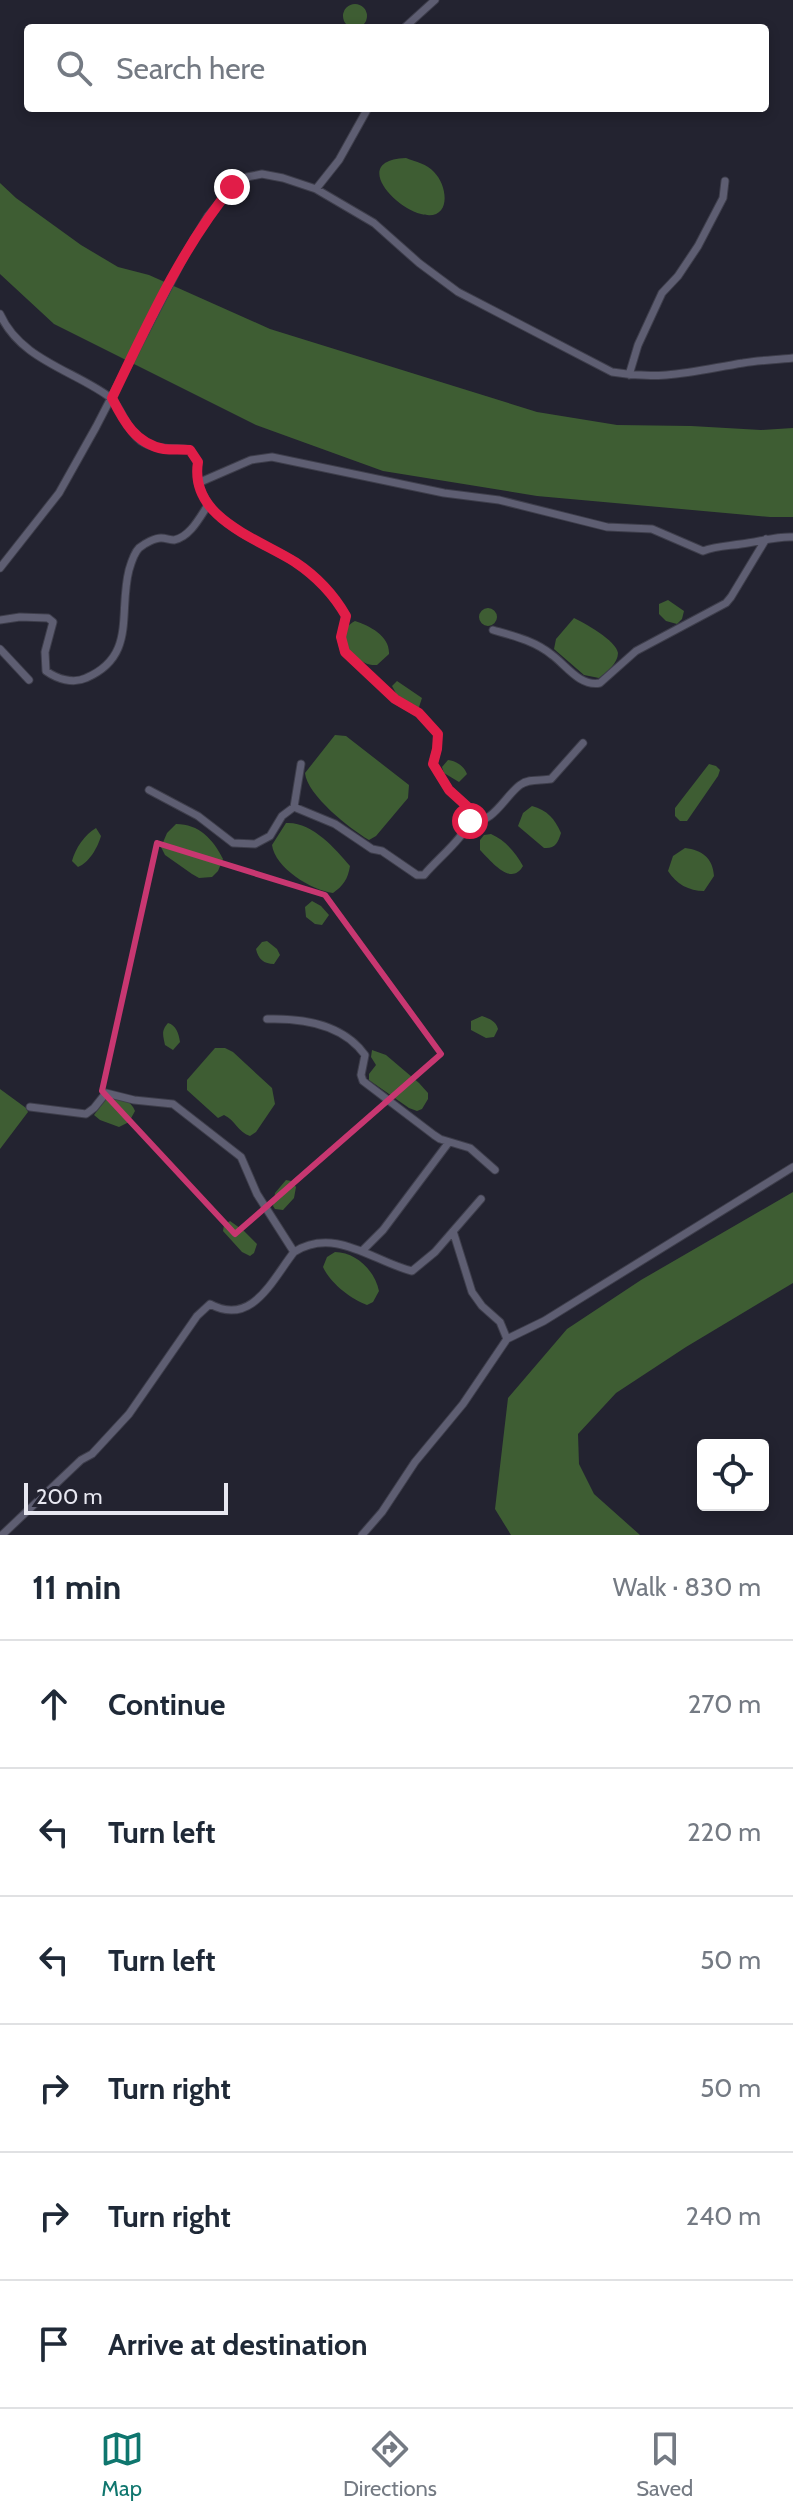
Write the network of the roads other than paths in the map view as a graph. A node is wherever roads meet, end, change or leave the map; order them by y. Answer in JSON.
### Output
{"nodes":[{"id":1,"x":435,"y":0,"type":"edge"},
{"id":2,"x":408,"y":24,"type":"edge"},
{"id":3,"x":366,"y":112,"type":"edge"},
{"id":4,"x":725,"y":181,"type":"dead end"},
{"id":5,"x":316,"y":189,"type":"junction"},
{"id":6,"x":0,"y":314,"type":"edge"},
{"id":7,"x":793,"y":358,"type":"edge"},
{"id":8,"x":629,"y":375,"type":"junction"},
{"id":9,"x":112,"y":398,"type":"junction"},
{"id":10,"x":198,"y":483,"type":"junction"},
{"id":11,"x":208,"y":505,"type":"junction"},
{"id":12,"x":793,"y":537,"type":"edge"},
{"id":13,"x":766,"y":539,"type":"junction"},
{"id":14,"x":0,"y":568,"type":"edge"},
{"id":15,"x":0,"y":620,"type":"edge"},
{"id":16,"x":493,"y":630,"type":"dead end"},
{"id":17,"x":0,"y":649,"type":"edge"},
{"id":18,"x":29,"y":680,"type":"dead end"},
{"id":19,"x":583,"y":743,"type":"dead end"},
{"id":20,"x":301,"y":764,"type":"dead end"},
{"id":21,"x":149,"y":790,"type":"dead end"},
{"id":22,"x":294,"y":807,"type":"junction"},
{"id":23,"x":470,"y":821,"type":"junction"},
{"id":24,"x":267,"y":1019,"type":"dead end"},
{"id":25,"x":30,"y":1107,"type":"dead end"},
{"id":26,"x":449,"y":1142,"type":"junction"},
{"id":27,"x":793,"y":1167,"type":"edge"},
{"id":28,"x":495,"y":1170,"type":"dead end"},
{"id":29,"x":481,"y":1199,"type":"dead end"},
{"id":30,"x":453,"y":1231,"type":"junction"},
{"id":31,"x":363,"y":1250,"type":"junction"},
{"id":32,"x":294,"y":1252,"type":"junction"},
{"id":33,"x":507,"y":1339,"type":"junction"},
{"id":34,"x":2,"y":1535,"type":"edge"},
{"id":35,"x":362,"y":1535,"type":"edge"}],
"edges":[{"from":1,"to":2,"type":"street"},
{"from":3,"to":5,"type":"street"},
{"from":4,"to":8,"type":"street"},
{"from":5,"to":8,"type":"street"},
{"from":5,"to":9,"type":"street"},
{"from":6,"to":9,"type":"street"},
{"from":7,"to":8,"type":"street"},
{"from":9,"to":10,"type":"street"},
{"from":9,"to":14,"type":"street"},
{"from":10,"to":11,"type":"street"},
{"from":10,"to":13,"type":"street"},
{"from":11,"to":15,"type":"street"},
{"from":11,"to":23,"type":"street"},
{"from":12,"to":13,"type":"street"},
{"from":13,"to":16,"type":"street"},
{"from":17,"to":18,"type":"street"},
{"from":19,"to":23,"type":"street"},
{"from":20,"to":22,"type":"street"},
{"from":21,"to":22,"type":"street"},
{"from":22,"to":23,"type":"street"},
{"from":24,"to":26,"type":"street"},
{"from":25,"to":32,"type":"street"},
{"from":26,"to":28,"type":"street"},
{"from":26,"to":31,"type":"street"},
{"from":27,"to":33,"type":"street"},
{"from":29,"to":30,"type":"street"},
{"from":30,"to":31,"type":"street"},
{"from":30,"to":33,"type":"street"},
{"from":31,"to":32,"type":"street"},
{"from":32,"to":34,"type":"street"},
{"from":33,"to":35,"type":"street"}]}
